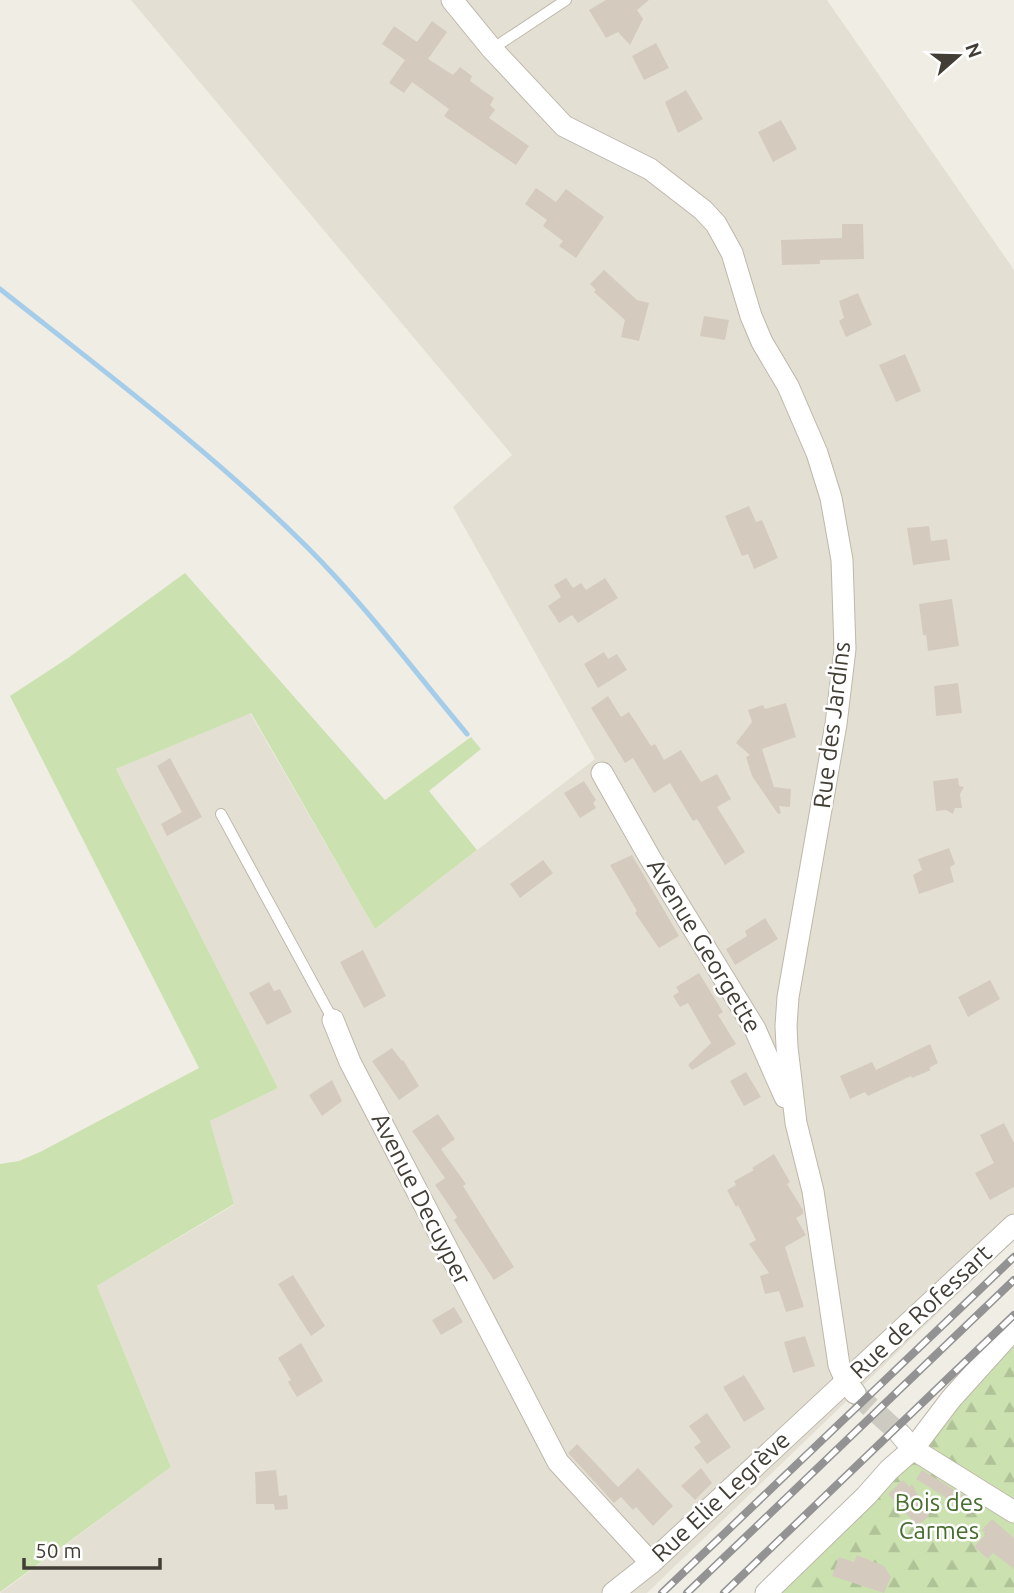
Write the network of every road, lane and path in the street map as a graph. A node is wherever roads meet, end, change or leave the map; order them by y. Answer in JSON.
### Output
{"nodes":[{"id":1,"x":452,"y":0,"type":"edge"},
{"id":2,"x":566,"y":0,"type":"edge"},
{"id":3,"x":492,"y":49,"type":"junction"},
{"id":4,"x":601,"y":774,"type":"dead end"},
{"id":5,"x":221,"y":814,"type":"dead end"},
{"id":6,"x":333,"y":1020,"type":"joint"},
{"id":7,"x":796,"y":1123,"type":"junction"},
{"id":8,"x":1014,"y":1225,"type":"edge"},
{"id":9,"x":1014,"y":1329,"type":"edge"},
{"id":10,"x":851,"y":1388,"type":"junction"},
{"id":11,"x":828,"y":1399,"type":"joint"},
{"id":12,"x":907,"y":1441,"type":"junction"},
{"id":13,"x":1014,"y":1511,"type":"edge"},
{"id":14,"x":651,"y":1563,"type":"junction"},
{"id":15,"x":613,"y":1593,"type":"edge"},
{"id":16,"x":765,"y":1593,"type":"edge"}],
"edges":[{"from":1,"to":3,"type":"street","name":"Rue des Jardins"},
{"from":2,"to":3,"type":"lane"},
{"from":3,"to":7,"type":"street","name":"Rue des Jardins"},
{"from":4,"to":7,"type":"street","name":"Avenue Georgette"},
{"from":5,"to":6,"type":"lane","name":"Avenue Decuyper"},
{"from":6,"to":14,"type":"street","name":"Avenue Decuyper"},
{"from":7,"to":10,"type":"street","name":"Rue des Jardins"},
{"from":8,"to":10,"type":"street","name":"Rue de Rofessart"},
{"from":9,"to":12,"type":"street"},
{"from":10,"to":11,"type":"street","name":"Rue de Rofessart"},
{"from":11,"to":14,"type":"street","name":"Rue Elie Legrève"},
{"from":12,"to":13,"type":"street"},
{"from":12,"to":16,"type":"street"},
{"from":14,"to":15,"type":"street","name":"Rue Elie Legrève"}]}
